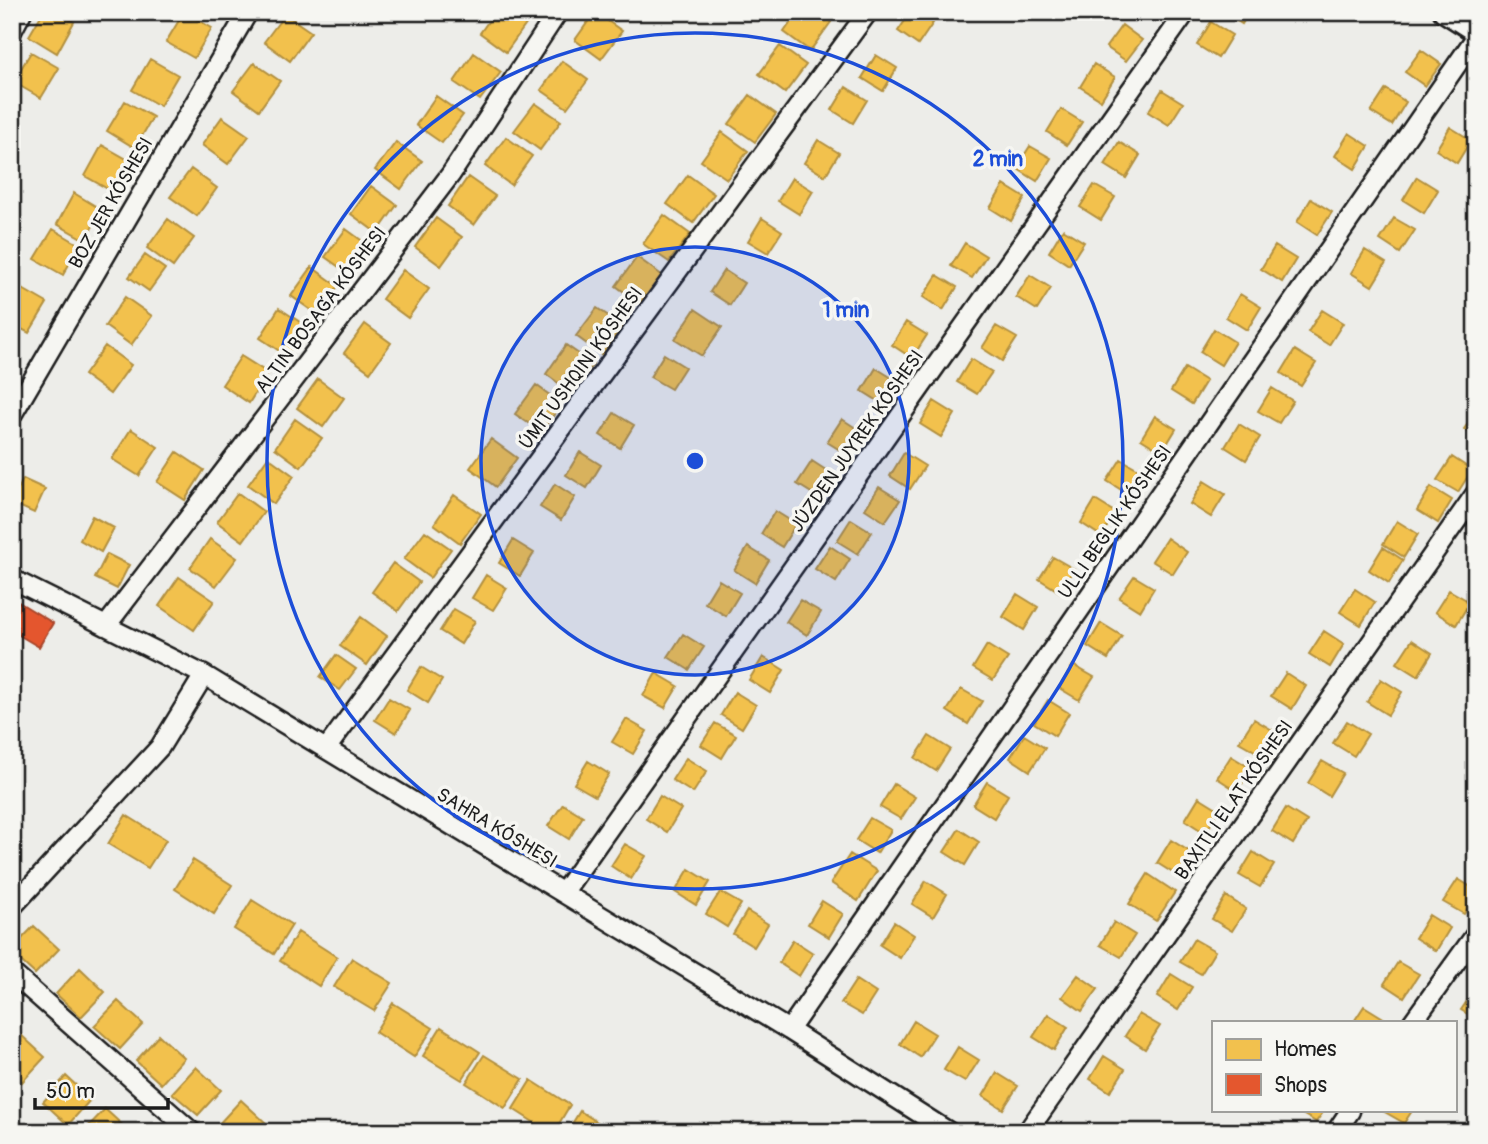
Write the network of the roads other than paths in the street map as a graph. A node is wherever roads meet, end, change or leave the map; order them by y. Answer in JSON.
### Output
{"nodes":[{"id":1,"x":22,"y":12,"type":"edge"},
{"id":2,"x":248,"y":12,"type":"edge"},
{"id":3,"x":558,"y":12,"type":"edge"},
{"id":4,"x":869,"y":12,"type":"edge"},
{"id":5,"x":1186,"y":12,"type":"edge"},
{"id":6,"x":1443,"y":12,"type":"edge"},
{"id":7,"x":12,"y":31,"type":"edge"},
{"id":8,"x":1476,"y":35,"type":"edge"},
{"id":9,"x":12,"y":415,"type":"edge"},
{"id":10,"x":1476,"y":492,"type":"edge"},
{"id":11,"x":12,"y":579,"type":"edge"},
{"id":12,"x":106,"y":626,"type":"junction"},
{"id":13,"x":204,"y":675,"type":"junction"},
{"id":14,"x":326,"y":749,"type":"junction"},
{"id":15,"x":563,"y":893,"type":"junction"},
{"id":16,"x":12,"y":907,"type":"edge"},
{"id":17,"x":1476,"y":934,"type":"edge"},
{"id":18,"x":12,"y":973,"type":"edge"},
{"id":19,"x":1413,"y":1021,"type":"edge"},
{"id":20,"x":789,"y":1030,"type":"junction"},
{"id":21,"x":1349,"y":1112,"type":"edge"},
{"id":22,"x":192,"y":1132,"type":"edge"},
{"id":23,"x":948,"y":1132,"type":"edge"},
{"id":24,"x":1027,"y":1132,"type":"edge"},
{"id":25,"x":1336,"y":1132,"type":"edge"}],
"edges":[{"from":1,"to":7,"type":"street"},
{"from":2,"to":9,"type":"street","name":"BOZ JER KÓSHESI"},
{"from":3,"to":12,"type":"street"},
{"from":4,"to":14,"type":"street"},
{"from":5,"to":15,"type":"street","name":"JÚZDEN JUYREK KÓSHESI"},
{"from":6,"to":8,"type":"street"},
{"from":8,"to":20,"type":"street"},
{"from":10,"to":24,"type":"street"},
{"from":11,"to":12,"type":"street","name":"SAHRA KÓSHESI"},
{"from":12,"to":13,"type":"street","name":"SAHRA KÓSHESI"},
{"from":13,"to":14,"type":"street","name":"SAHRA KÓSHESI"},
{"from":13,"to":16,"type":"street"},
{"from":14,"to":15,"type":"street","name":"SAHRA KÓSHESI"},
{"from":15,"to":20,"type":"street","name":"SAHRA KÓSHESI"},
{"from":17,"to":19,"type":"street"},
{"from":18,"to":22,"type":"street"},
{"from":20,"to":23,"type":"street","name":"SAHRA KÓSHESI"},
{"from":21,"to":25,"type":"street"}]}
